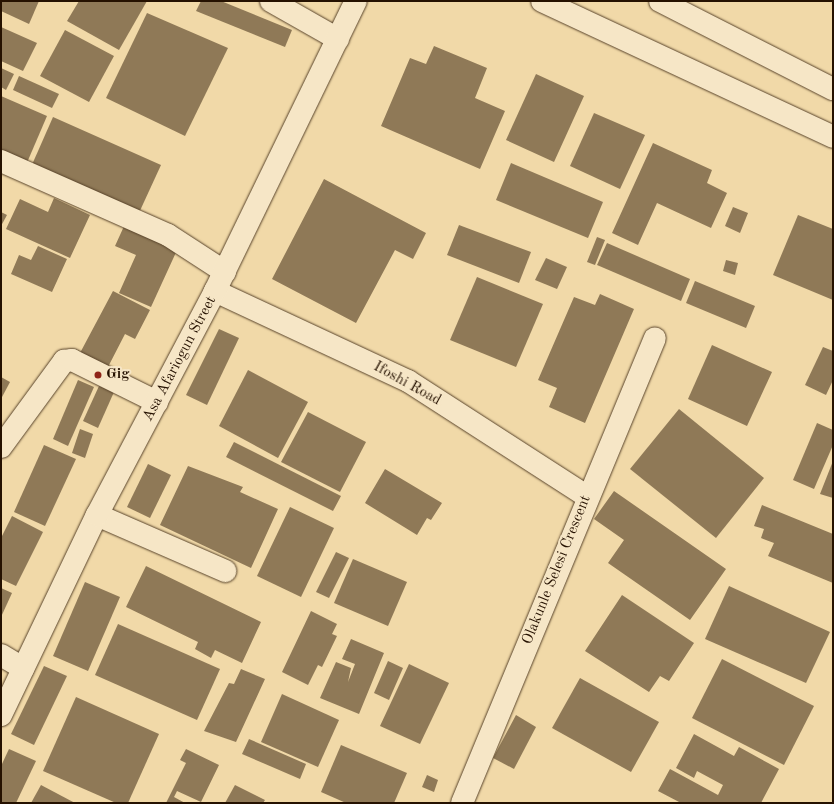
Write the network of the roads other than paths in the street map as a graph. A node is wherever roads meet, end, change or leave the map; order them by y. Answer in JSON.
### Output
{"nodes":[{"id":1,"x":271,"y":1,"type":"edge"},
{"id":2,"x":356,"y":1,"type":"edge"},
{"id":3,"x":542,"y":1,"type":"edge"},
{"id":4,"x":660,"y":1,"type":"edge"},
{"id":5,"x":338,"y":39,"type":"junction"},
{"id":6,"x":833,"y":88,"type":"edge"},
{"id":7,"x":833,"y":137,"type":"edge"},
{"id":8,"x":1,"y":161,"type":"edge"},
{"id":9,"x":225,"y":272,"type":"junction"},
{"id":10,"x":215,"y":291,"type":"junction"},
{"id":11,"x":655,"y":338,"type":"dead end"},
{"id":12,"x":157,"y":402,"type":"junction"},
{"id":13,"x":1,"y":447,"type":"edge"},
{"id":14,"x":588,"y":496,"type":"junction"},
{"id":15,"x":97,"y":515,"type":"junction"},
{"id":16,"x":226,"y":571,"type":"dead end"},
{"id":17,"x":1,"y":655,"type":"edge"},
{"id":18,"x":23,"y":668,"type":"junction"},
{"id":19,"x":1,"y":715,"type":"edge"},
{"id":20,"x":462,"y":803,"type":"edge"}],
"edges":[{"from":1,"to":5,"type":"street"},
{"from":2,"to":5,"type":"street","name":"Asa Afariogun Street"},
{"from":3,"to":7,"type":"street"},
{"from":4,"to":6,"type":"street"},
{"from":5,"to":9,"type":"street","name":"Asa Afariogun Street"},
{"from":8,"to":9,"type":"street"},
{"from":9,"to":10,"type":"street","name":"Asa Afariogun Street"},
{"from":10,"to":12,"type":"street","name":"Asa Afariogun Street"},
{"from":10,"to":14,"type":"street","name":"Ifoshi Road"},
{"from":11,"to":14,"type":"street","name":"Olakunle Selesi Crescent"},
{"from":12,"to":13,"type":"street"},
{"from":12,"to":15,"type":"street","name":"Asa Afariogun Street"},
{"from":14,"to":20,"type":"street","name":"Olakunle Selesi Crescent"},
{"from":15,"to":16,"type":"street"},
{"from":15,"to":18,"type":"street","name":"Asa Afariogun Street"},
{"from":17,"to":18,"type":"street"},
{"from":18,"to":19,"type":"street","name":"Asa Afariogun Street"}]}
